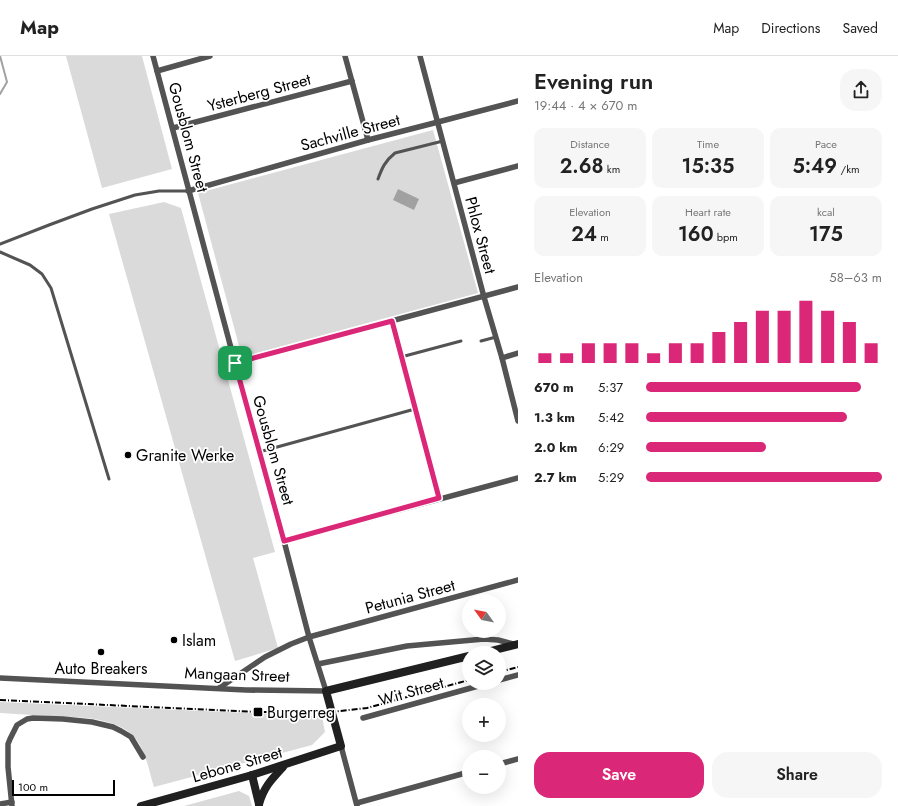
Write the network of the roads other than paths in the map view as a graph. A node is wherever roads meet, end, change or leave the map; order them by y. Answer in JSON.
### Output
{"nodes":[{"id":1,"x":153,"y":56,"type":"edge"},
{"id":2,"x":210,"y":56,"type":"edge"},
{"id":3,"x":346,"y":56,"type":"edge"},
{"id":4,"x":420,"y":56,"type":"edge"},
{"id":5,"x":157,"y":71,"type":"junction"},
{"id":6,"x":352,"y":81,"type":"junction"},
{"id":7,"x":518,"y":101,"type":"edge"},
{"id":8,"x":438,"y":122,"type":"junction"},
{"id":9,"x":173,"y":128,"type":"junction"},
{"id":10,"x":368,"y":140,"type":"junction"},
{"id":11,"x":443,"y":141,"type":"junction"},
{"id":12,"x":518,"y":166,"type":"edge"},
{"id":13,"x":378,"y":179,"type":"dead end"},
{"id":14,"x":454,"y":183,"type":"junction"},
{"id":15,"x":188,"y":191,"type":"junction"},
{"id":16,"x":0,"y":244,"type":"edge"},
{"id":17,"x":0,"y":252,"type":"edge"},
{"id":18,"x":518,"y":287,"type":"edge"},
{"id":19,"x":484,"y":297,"type":"junction"},
{"id":20,"x":392,"y":321,"type":"junction"},
{"id":21,"x":496,"y":337,"type":"junction"},
{"id":22,"x":461,"y":341,"type":"dead end"},
{"id":23,"x":481,"y":341,"type":"dead end"},
{"id":24,"x":518,"y":353,"type":"edge"},
{"id":25,"x":402,"y":357,"type":"junction"},
{"id":26,"x":502,"y":358,"type":"junction"},
{"id":27,"x":235,"y":363,"type":"junction"},
{"id":28,"x":415,"y":409,"type":"junction"},
{"id":29,"x":518,"y":418,"type":"edge"},
{"id":30,"x":259,"y":452,"type":"junction"},
{"id":31,"x":518,"y":478,"type":"edge"},
{"id":32,"x":108,"y":479,"type":"dead end"},
{"id":33,"x":439,"y":498,"type":"junction"},
{"id":34,"x":284,"y":541,"type":"junction"},
{"id":35,"x":518,"y":580,"type":"edge"},
{"id":36,"x":309,"y":637,"type":"junction"},
{"id":37,"x":516,"y":645,"type":"edge"},
{"id":38,"x":506,"y":647,"type":"edge"},
{"id":39,"x":462,"y":658,"type":"edge"},
{"id":40,"x":318,"y":664,"type":"junction"},
{"id":41,"x":518,"y":675,"type":"edge"},
{"id":42,"x":0,"y":678,"type":"edge"},
{"id":43,"x":506,"y":678,"type":"edge"},
{"id":44,"x":219,"y":688,"type":"junction"},
{"id":45,"x":464,"y":690,"type":"edge"},
{"id":46,"x":326,"y":691,"type":"junction"},
{"id":47,"x":363,"y":718,"type":"dead end"},
{"id":48,"x":341,"y":746,"type":"junction"},
{"id":49,"x":143,"y":757,"type":"dead end"},
{"id":50,"x":518,"y":759,"type":"edge"},
{"id":51,"x":506,"y":762,"type":"edge"},
{"id":52,"x":285,"y":765,"type":"junction"},
{"id":53,"x":462,"y":774,"type":"edge"},
{"id":54,"x":252,"y":775,"type":"junction"},
{"id":55,"x":0,"y":804,"type":"edge"},
{"id":56,"x":12,"y":804,"type":"edge"},
{"id":57,"x":260,"y":805,"type":"edge"},
{"id":58,"x":357,"y":805,"type":"edge"},
{"id":59,"x":141,"y":806,"type":"edge"}],
"edges":[{"from":1,"to":5,"type":"street","name":"Gousblom Street"},
{"from":2,"to":5,"type":"street"},
{"from":3,"to":6,"type":"street"},
{"from":4,"to":8,"type":"street","name":"Phlox Street"},
{"from":5,"to":9,"type":"street","name":"Gousblom Street"},
{"from":6,"to":9,"type":"street","name":"Ysterberg Street"},
{"from":6,"to":10,"type":"street"},
{"from":7,"to":8,"type":"street","name":"Sachville Street"},
{"from":8,"to":10,"type":"street","name":"Sachville Street"},
{"from":8,"to":11,"type":"street","name":"Phlox Street"},
{"from":9,"to":15,"type":"street","name":"Gousblom Street"},
{"from":10,"to":15,"type":"street","name":"Sachville Street"},
{"from":11,"to":13,"type":"lane"},
{"from":11,"to":14,"type":"street","name":"Phlox Street"},
{"from":12,"to":14,"type":"street"},
{"from":14,"to":19,"type":"street","name":"Phlox Street"},
{"from":15,"to":16,"type":"lane"},
{"from":15,"to":27,"type":"street","name":"Gousblom Street"},
{"from":17,"to":32,"type":"lane"},
{"from":18,"to":19,"type":"street"},
{"from":19,"to":20,"type":"street"},
{"from":19,"to":21,"type":"street","name":"Phlox Street"},
{"from":20,"to":25,"type":"lane"},
{"from":20,"to":27,"type":"street"},
{"from":21,"to":23,"type":"lane"},
{"from":21,"to":26,"type":"street","name":"Phlox Street"},
{"from":22,"to":25,"type":"lane"},
{"from":24,"to":26,"type":"street"},
{"from":25,"to":28,"type":"lane"},
{"from":26,"to":29,"type":"street","name":"Phlox Street"},
{"from":27,"to":30,"type":"street","name":"Gousblom Street"},
{"from":28,"to":30,"type":"lane"},
{"from":28,"to":33,"type":"lane"},
{"from":30,"to":34,"type":"street","name":"Gousblom Street"},
{"from":31,"to":33,"type":"street"},
{"from":33,"to":34,"type":"street"},
{"from":34,"to":36,"type":"street","name":"Gousblom Street"},
{"from":35,"to":36,"type":"street","name":"Petunia Street"},
{"from":36,"to":40,"type":"street","name":"Gousblom Street"},
{"from":36,"to":44,"type":"street","name":"Petunia Street"},
{"from":37,"to":38,"type":"street"},
{"from":37,"to":40,"type":"street"},
{"from":39,"to":46,"type":"street","name":"Mangaan Street"},
{"from":40,"to":46,"type":"street","name":"Gousblom Street"},
{"from":41,"to":43,"type":"street"},
{"from":42,"to":44,"type":"street","name":"Mangaan Street"},
{"from":44,"to":46,"type":"street","name":"Mangaan Street"},
{"from":45,"to":47,"type":"street","name":"Wit Street"},
{"from":46,"to":48,"type":"street","name":"Gousblom Street"},
{"from":48,"to":52,"type":"street","name":"Lebone Street"},
{"from":48,"to":58,"type":"street"},
{"from":49,"to":56,"type":"street"},
{"from":50,"to":51,"type":"street"},
{"from":52,"to":54,"type":"street","name":"Lebone Street"},
{"from":52,"to":57,"type":"street"},
{"from":53,"to":58,"type":"street"},
{"from":54,"to":57,"type":"street"},
{"from":54,"to":59,"type":"street","name":"Lebone Street"},
{"from":55,"to":56,"type":"street"}]}
